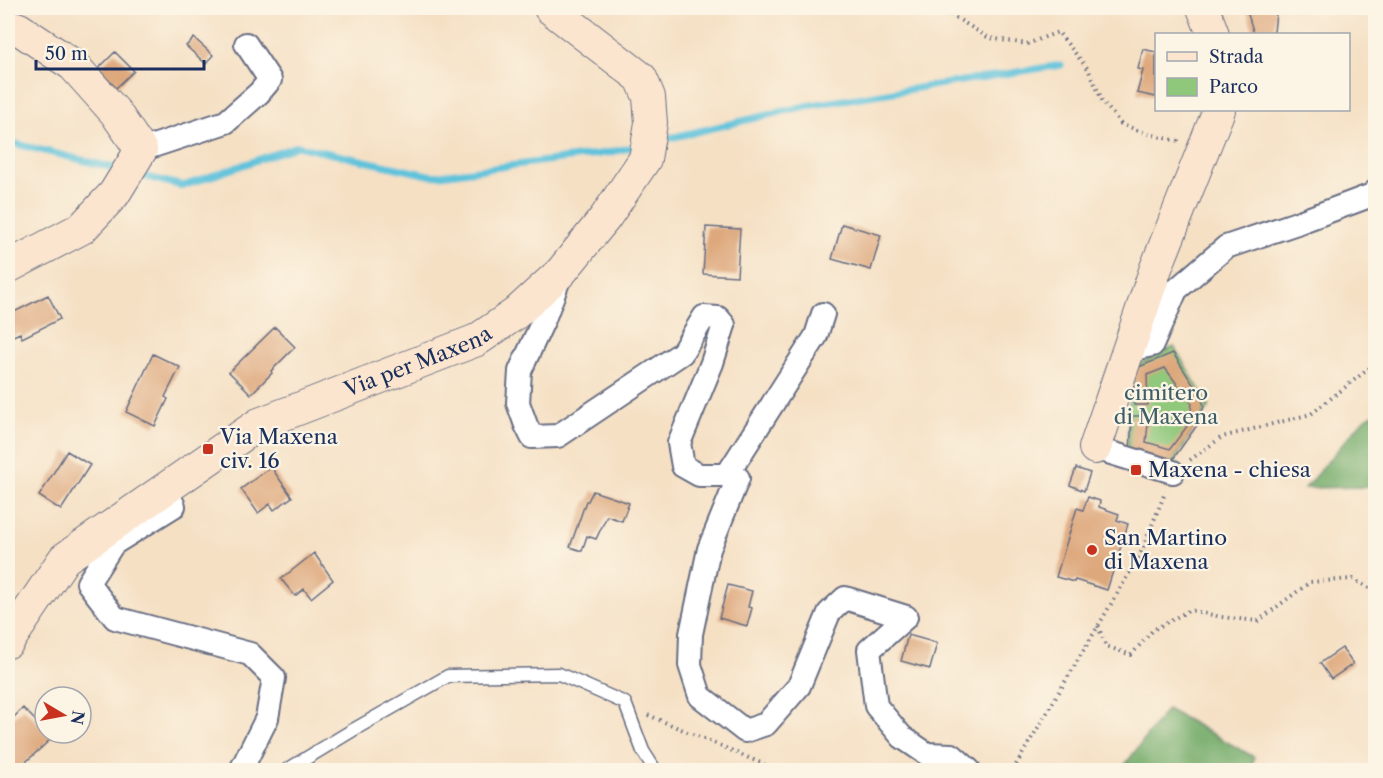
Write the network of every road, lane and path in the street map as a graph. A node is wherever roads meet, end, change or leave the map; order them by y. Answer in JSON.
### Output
{"nodes":[{"id":1,"x":550,"y":8,"type":"edge"},
{"id":2,"x":940,"y":8,"type":"edge"},
{"id":3,"x":1203,"y":8,"type":"edge"},
{"id":4,"x":8,"y":26,"type":"edge"},
{"id":5,"x":1213,"y":33,"type":"edge"},
{"id":6,"x":246,"y":44,"type":"dead end"},
{"id":7,"x":1219,"y":111,"type":"edge"},
{"id":8,"x":141,"y":150,"type":"junction"},
{"id":9,"x":1181,"y":150,"type":"dead end"},
{"id":10,"x":1376,"y":191,"type":"edge"},
{"id":11,"x":8,"y":267,"type":"edge"},
{"id":12,"x":561,"y":272,"type":"junction"},
{"id":13,"x":823,"y":314,"type":"dead end"},
{"id":14,"x":1129,"y":350,"type":"junction"},
{"id":15,"x":1376,"y":363,"type":"edge"},
{"id":16,"x":1095,"y":448,"type":"joint"},
{"id":17,"x":1173,"y":472,"type":"junction"},
{"id":18,"x":727,"y":475,"type":"junction"},
{"id":19,"x":165,"y":489,"type":"junction"},
{"id":20,"x":1376,"y":592,"type":"edge"},
{"id":21,"x":1098,"y":626,"type":"junction"},
{"id":22,"x":8,"y":642,"type":"edge"},
{"id":23,"x":646,"y":714,"type":"dead end"},
{"id":24,"x":242,"y":771,"type":"edge"},
{"id":25,"x":288,"y":771,"type":"edge"},
{"id":26,"x":655,"y":771,"type":"edge"},
{"id":27,"x":777,"y":771,"type":"edge"},
{"id":28,"x":969,"y":771,"type":"edge"},
{"id":29,"x":1013,"y":771,"type":"edge"}],
"edges":[{"from":1,"to":12,"type":"street","name":"Via per Maxena"},
{"from":2,"to":9,"type":"path"},
{"from":3,"to":5,"type":"street"},
{"from":4,"to":8,"type":"street"},
{"from":6,"to":8,"type":"street"},
{"from":7,"to":14,"type":"street"},
{"from":8,"to":11,"type":"street"},
{"from":10,"to":14,"type":"street"},
{"from":12,"to":18,"type":"street"},
{"from":12,"to":19,"type":"street","name":"Via per Maxena"},
{"from":13,"to":18,"type":"street"},
{"from":14,"to":16,"type":"street"},
{"from":15,"to":17,"type":"path"},
{"from":16,"to":17,"type":"street"},
{"from":17,"to":21,"type":"path"},
{"from":18,"to":28,"type":"street"},
{"from":19,"to":22,"type":"street","name":"Via per Maxena"},
{"from":19,"to":24,"type":"street"},
{"from":20,"to":21,"type":"path"},
{"from":21,"to":29,"type":"path"},
{"from":23,"to":27,"type":"path"},
{"from":25,"to":26,"type":"lane"}]}
